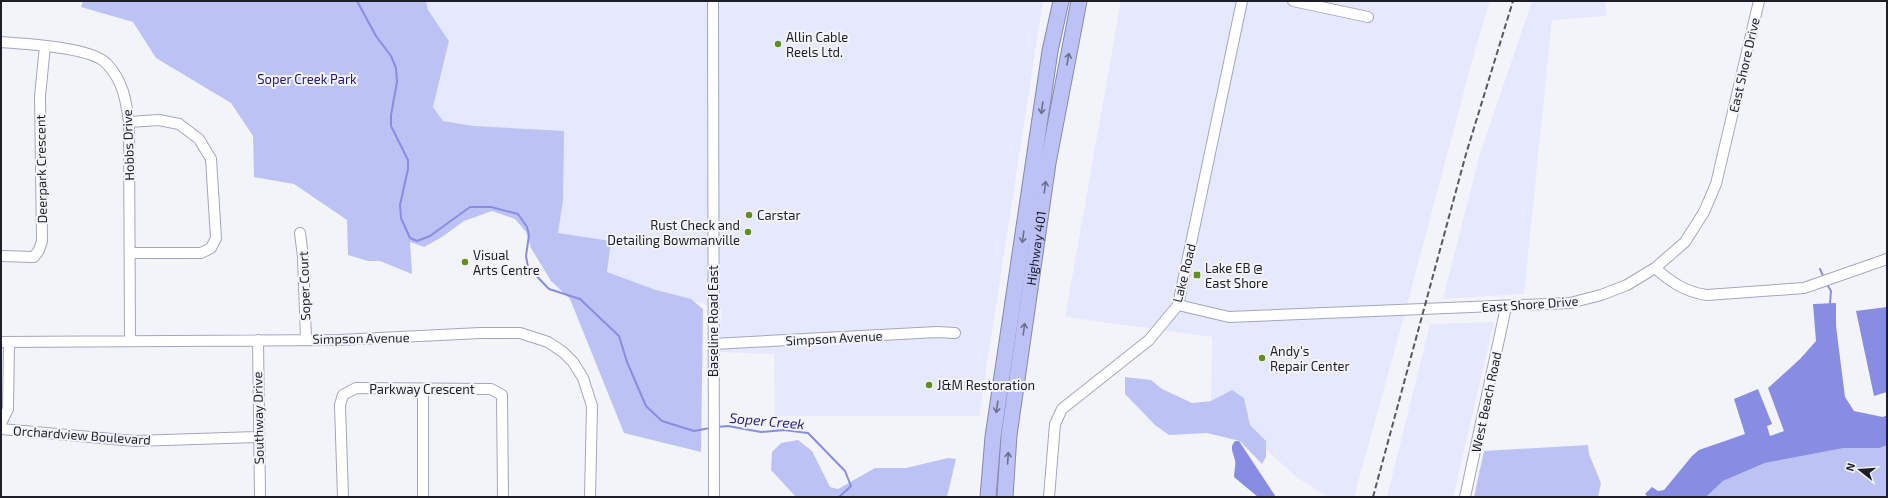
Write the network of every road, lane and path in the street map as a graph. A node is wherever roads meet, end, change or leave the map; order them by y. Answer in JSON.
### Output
{"nodes":[{"id":1,"x":713,"y":1,"type":"edge"},
{"id":2,"x":1061,"y":1,"type":"edge"},
{"id":3,"x":1079,"y":1,"type":"edge"},
{"id":4,"x":1242,"y":1,"type":"edge"},
{"id":5,"x":1293,"y":1,"type":"edge"},
{"id":6,"x":1759,"y":1,"type":"edge"},
{"id":7,"x":1368,"y":17,"type":"dead end"},
{"id":8,"x":1,"y":42,"type":"edge"},
{"id":9,"x":45,"y":46,"type":"junction"},
{"id":10,"x":129,"y":122,"type":"junction"},
{"id":11,"x":300,"y":233,"type":"dead end"},
{"id":12,"x":130,"y":253,"type":"junction"},
{"id":13,"x":1,"y":256,"type":"edge"},
{"id":14,"x":1887,"y":259,"type":"edge"},
{"id":15,"x":1655,"y":268,"type":"junction"},
{"id":16,"x":1178,"y":305,"type":"junction"},
{"id":17,"x":1506,"y":307,"type":"junction"},
{"id":18,"x":955,"y":333,"type":"dead end"},
{"id":19,"x":306,"y":339,"type":"junction"},
{"id":20,"x":258,"y":340,"type":"junction"},
{"id":21,"x":130,"y":341,"type":"junction"},
{"id":22,"x":5,"y":342,"type":"edge"},
{"id":23,"x":713,"y":344,"type":"junction"},
{"id":24,"x":423,"y":389,"type":"junction"},
{"id":25,"x":1,"y":423,"type":"edge"},
{"id":26,"x":1,"y":429,"type":"edge"},
{"id":27,"x":259,"y":437,"type":"junction"},
{"id":28,"x":260,"y":497,"type":"edge"},
{"id":29,"x":343,"y":497,"type":"edge"},
{"id":30,"x":423,"y":497,"type":"edge"},
{"id":31,"x":503,"y":497,"type":"edge"},
{"id":32,"x":590,"y":497,"type":"edge"},
{"id":33,"x":714,"y":497,"type":"edge"},
{"id":34,"x":988,"y":497,"type":"edge"},
{"id":35,"x":1005,"y":497,"type":"edge"},
{"id":36,"x":1049,"y":497,"type":"edge"},
{"id":37,"x":1465,"y":497,"type":"edge"}],
"edges":[{"from":1,"to":23,"type":"street","name":"Baseline Road East"},
{"from":2,"to":34,"type":"highway","name":"Highway 401","one_way":true},
{"from":35,"to":3,"type":"highway","name":"Highway 401","one_way":true},
{"from":4,"to":16,"type":"street","name":"Lake Road"},
{"from":5,"to":7,"type":"street"},
{"from":6,"to":15,"type":"street","name":"East Shore Drive"},
{"from":8,"to":9,"type":"street","name":"Hobbs Drive"},
{"from":9,"to":10,"type":"street","name":"Hobbs Drive"},
{"from":9,"to":13,"type":"street","name":"Deerpark Crescent"},
{"from":10,"to":12,"type":"street","name":"Hobbs Drive"},
{"from":10,"to":12,"type":"street"},
{"from":11,"to":19,"type":"street","name":"Soper Court"},
{"from":12,"to":21,"type":"street","name":"Hobbs Drive"},
{"from":14,"to":15,"type":"street"},
{"from":15,"to":17,"type":"street","name":"East Shore Drive"},
{"from":16,"to":17,"type":"street","name":"East Shore Drive"},
{"from":16,"to":36,"type":"street","name":"Lake Road"},
{"from":17,"to":37,"type":"street","name":"West Beach Road"},
{"from":18,"to":23,"type":"street","name":"Simpson Avenue"},
{"from":19,"to":20,"type":"street","name":"Simpson Avenue"},
{"from":19,"to":32,"type":"street","name":"Simpson Avenue"},
{"from":20,"to":21,"type":"street","name":"Simpson Avenue"},
{"from":20,"to":27,"type":"street","name":"Southway Drive"},
{"from":21,"to":22,"type":"street","name":"Simpson Avenue"},
{"from":22,"to":25,"type":"street"},
{"from":23,"to":33,"type":"street","name":"Baseline Road East"},
{"from":24,"to":29,"type":"street","name":"Parkway Crescent"},
{"from":24,"to":30,"type":"street"},
{"from":24,"to":31,"type":"street","name":"Parkway Crescent"},
{"from":26,"to":27,"type":"street","name":"Orchardview Boulevard"},
{"from":27,"to":28,"type":"street","name":"Southway Drive"}]}
